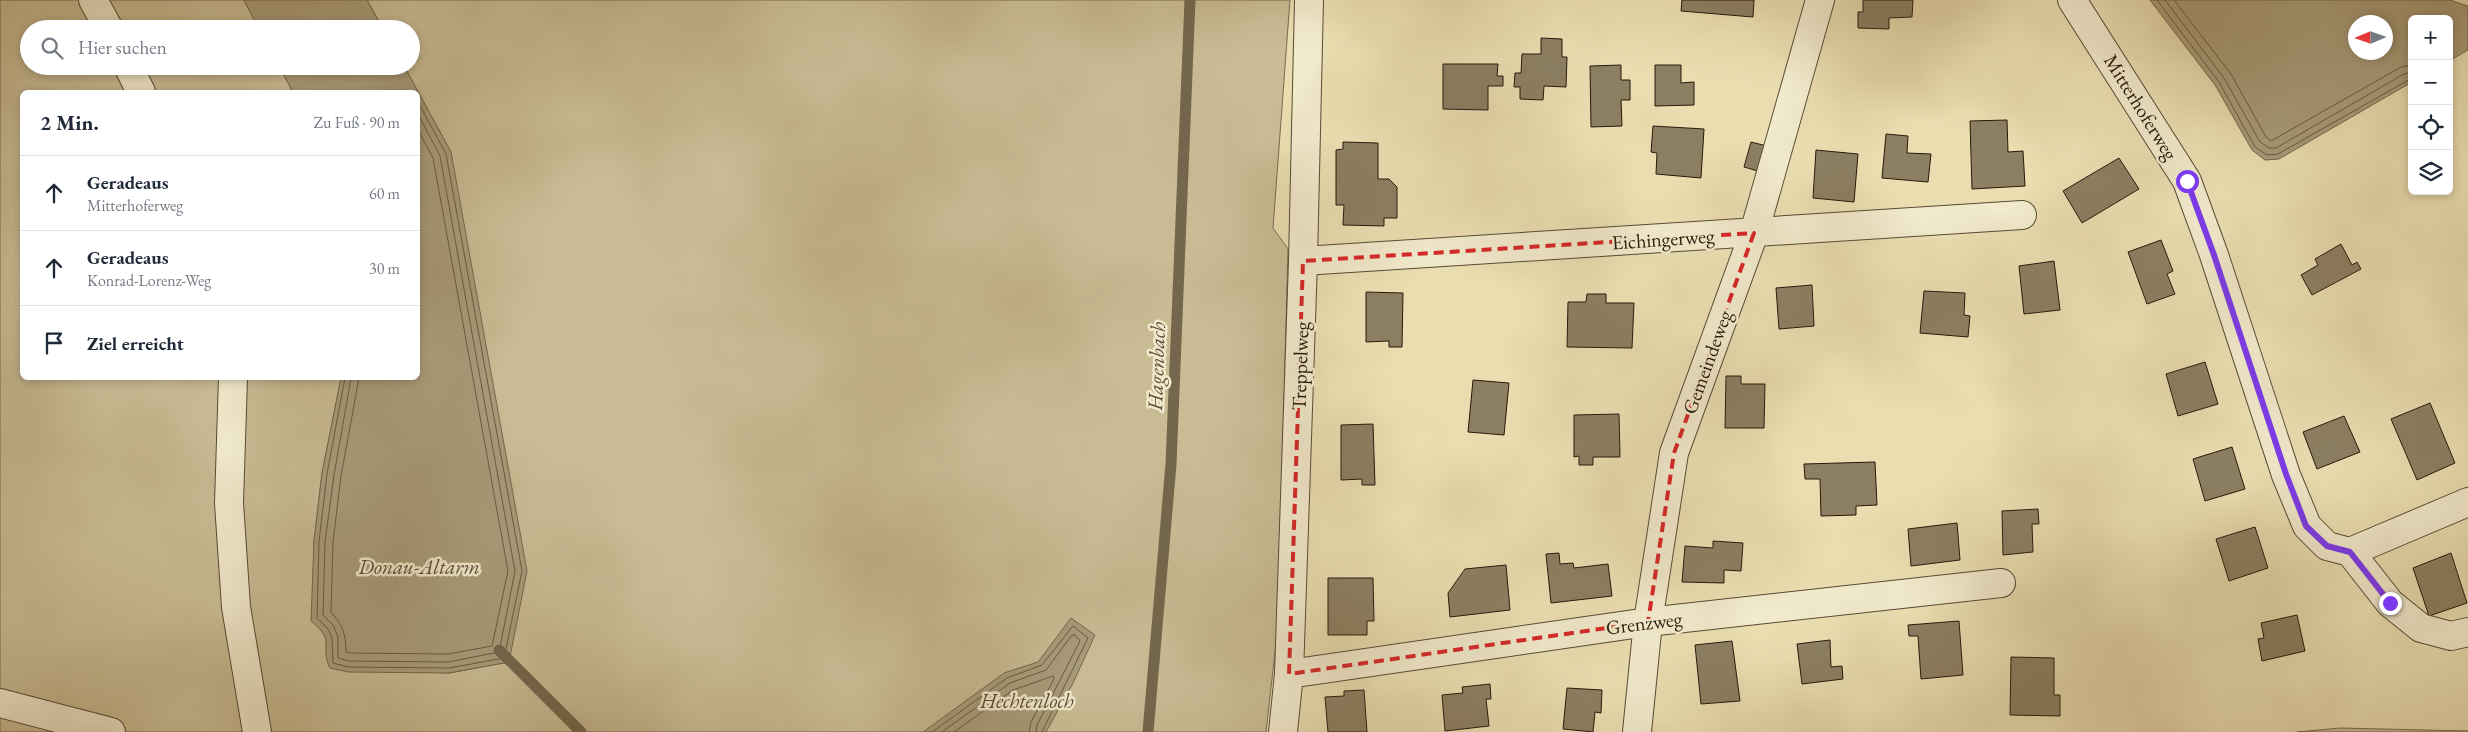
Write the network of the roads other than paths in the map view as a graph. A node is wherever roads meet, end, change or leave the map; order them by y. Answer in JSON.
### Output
{"nodes":[{"id":1,"x":93,"y":0,"type":"edge"},
{"id":2,"x":1309,"y":0,"type":"edge"},
{"id":3,"x":1820,"y":0,"type":"edge"},
{"id":4,"x":2072,"y":0,"type":"edge"},
{"id":5,"x":104,"y":20,"type":"edge"},
{"id":6,"x":132,"y":75,"type":"edge"},
{"id":7,"x":140,"y":90,"type":"edge"},
{"id":8,"x":2022,"y":215,"type":"dead end"},
{"id":9,"x":1754,"y":234,"type":"junction"},
{"id":10,"x":1304,"y":262,"type":"junction"},
{"id":11,"x":233,"y":380,"type":"edge"},
{"id":12,"x":2468,"y":502,"type":"edge"},
{"id":13,"x":2350,"y":552,"type":"junction"},
{"id":14,"x":2001,"y":583,"type":"dead end"},
{"id":15,"x":1648,"y":622,"type":"junction"},
{"id":16,"x":2468,"y":632,"type":"edge"},
{"id":17,"x":1289,"y":674,"type":"junction"},
{"id":18,"x":0,"y":702,"type":"edge"},
{"id":19,"x":111,"y":732,"type":"edge"},
{"id":20,"x":257,"y":732,"type":"edge"},
{"id":21,"x":1283,"y":732,"type":"edge"},
{"id":22,"x":1637,"y":732,"type":"edge"}],
"edges":[{"from":1,"to":5,"type":"street"},
{"from":2,"to":10,"type":"street","name":"Treppelweg"},
{"from":3,"to":9,"type":"street","name":"Gemeindeweg"},
{"from":4,"to":13,"type":"street","name":"Mitterhoferweg"},
{"from":6,"to":7,"type":"street"},
{"from":8,"to":9,"type":"street","name":"Eichingerweg"},
{"from":9,"to":10,"type":"street","name":"Eichingerweg"},
{"from":9,"to":15,"type":"street","name":"Gemeindeweg"},
{"from":10,"to":17,"type":"street","name":"Treppelweg"},
{"from":11,"to":20,"type":"street"},
{"from":12,"to":13,"type":"street"},
{"from":13,"to":16,"type":"street"},
{"from":14,"to":15,"type":"street","name":"Grenzweg"},
{"from":15,"to":17,"type":"street","name":"Grenzweg"},
{"from":15,"to":22,"type":"street","name":"Gemeindeweg"},
{"from":17,"to":21,"type":"street","name":"Treppelweg"},
{"from":18,"to":19,"type":"street"}]}
